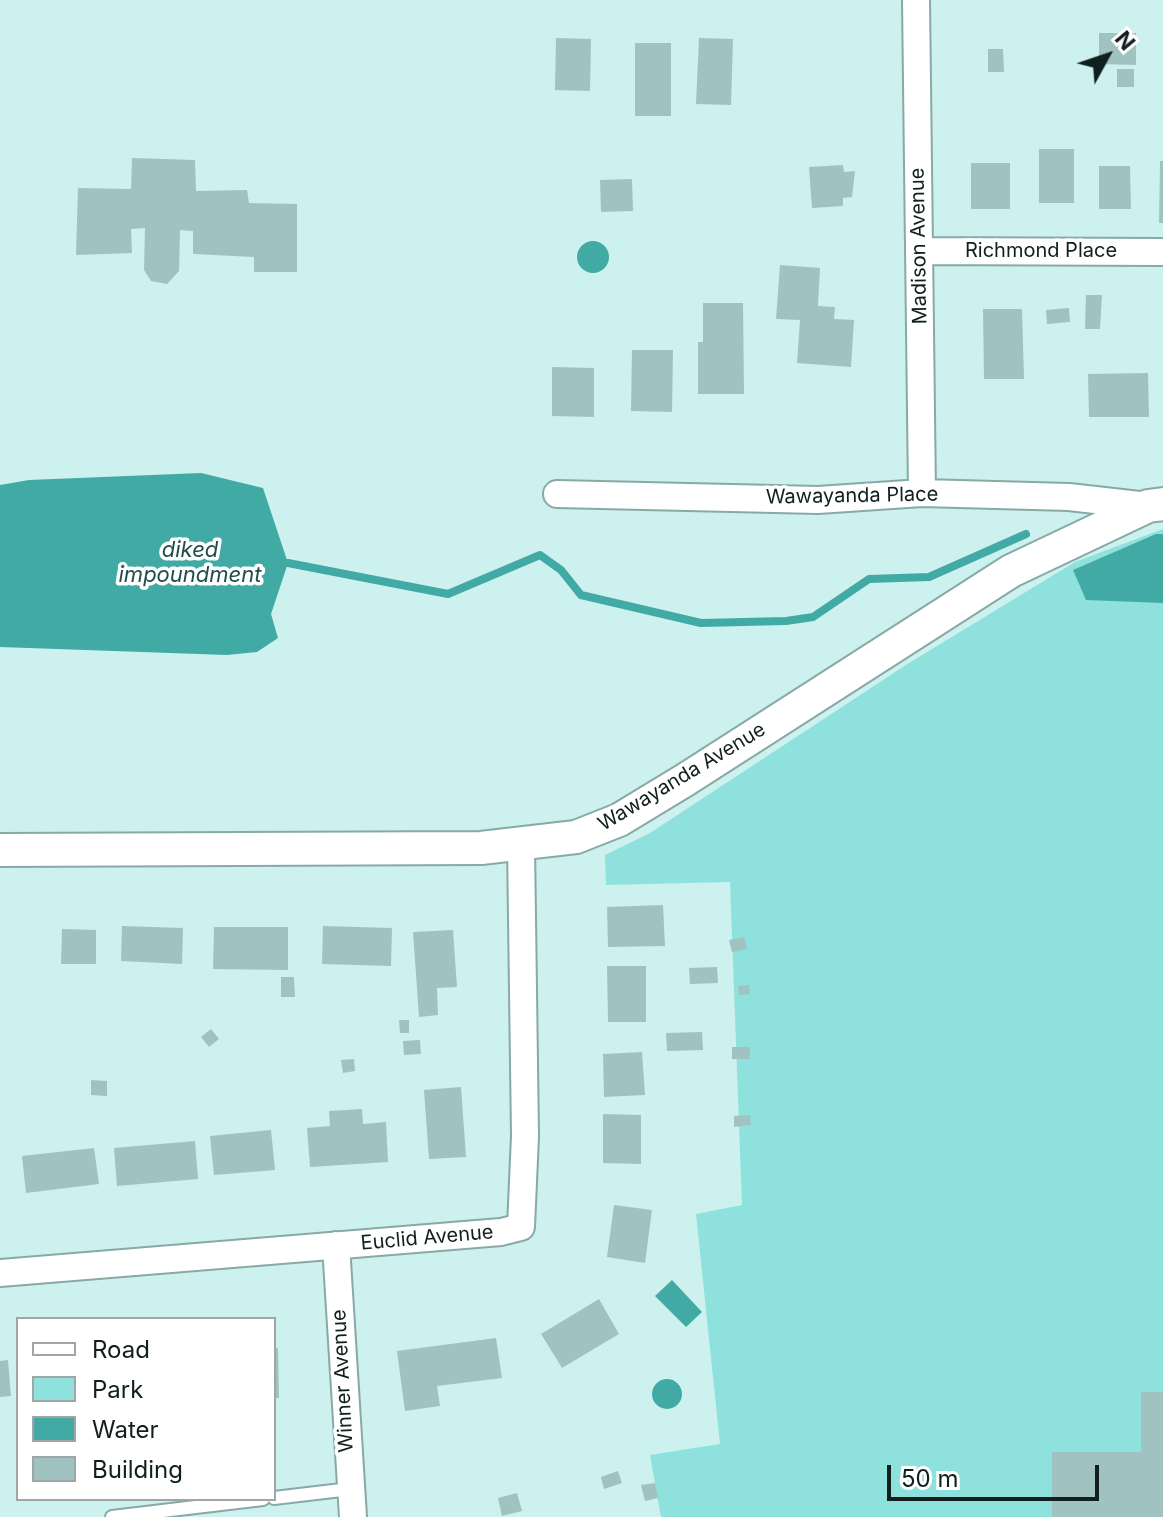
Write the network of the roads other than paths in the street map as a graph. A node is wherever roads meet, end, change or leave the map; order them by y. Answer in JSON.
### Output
{"nodes":[{"id":1,"x":916,"y":0,"type":"edge"},
{"id":2,"x":920,"y":251,"type":"junction"},
{"id":3,"x":1163,"y":252,"type":"edge"},
{"id":4,"x":922,"y":493,"type":"junction"},
{"id":5,"x":557,"y":494,"type":"dead end"},
{"id":6,"x":1155,"y":505,"type":"edge"},
{"id":7,"x":521,"y":845,"type":"junction"},
{"id":8,"x":0,"y":850,"type":"edge"},
{"id":9,"x":336,"y":1245,"type":"junction"},
{"id":10,"x":0,"y":1273,"type":"edge"},
{"id":11,"x":350,"y":1489,"type":"junction"},
{"id":12,"x":276,"y":1498,"type":"edge"},
{"id":13,"x":246,"y":1501,"type":"edge"},
{"id":14,"x":112,"y":1517,"type":"edge"},
{"id":15,"x":353,"y":1517,"type":"edge"}],
"edges":[{"from":1,"to":2,"type":"street","name":"Madison Avenue"},
{"from":2,"to":3,"type":"street","name":"Richmond Place"},
{"from":2,"to":4,"type":"street","name":"Madison Avenue"},
{"from":4,"to":5,"type":"street","name":"Wawayanda Place"},
{"from":4,"to":6,"type":"street","name":"Wawayanda Place"},
{"from":6,"to":7,"type":"street","name":"Wawayanda Avenue"},
{"from":7,"to":8,"type":"street","name":"Wawayanda Avenue"},
{"from":7,"to":9,"type":"street","name":"Euclid Avenue"},
{"from":9,"to":10,"type":"street","name":"Euclid Avenue"},
{"from":9,"to":11,"type":"street","name":"Winner Avenue"},
{"from":11,"to":12,"type":"lane"},
{"from":11,"to":15,"type":"street","name":"Winner Avenue"},
{"from":13,"to":14,"type":"lane"}]}
